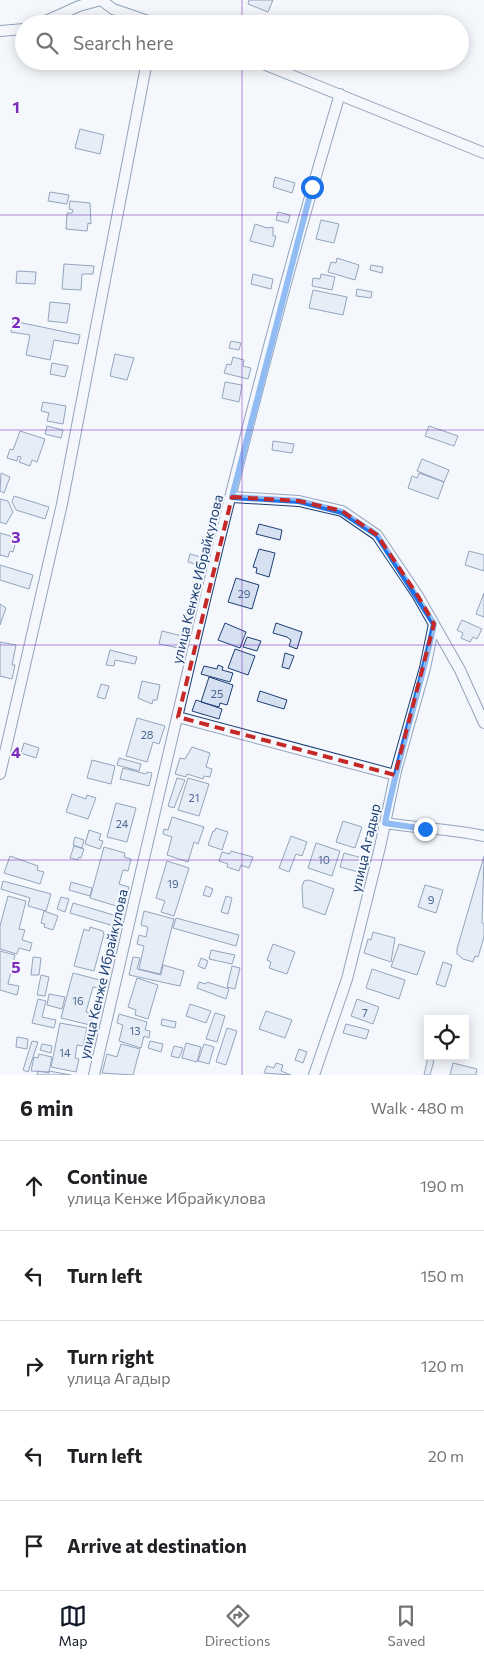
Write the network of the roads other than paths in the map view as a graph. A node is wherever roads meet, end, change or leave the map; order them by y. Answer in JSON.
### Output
{"nodes":[{"id":1,"x":101,"y":0,"type":"edge"},
{"id":2,"x":60,"y":15,"type":"edge"},
{"id":3,"x":131,"y":15,"type":"edge"},
{"id":4,"x":15,"y":30,"type":"edge"},
{"id":5,"x":0,"y":31,"type":"edge"},
{"id":6,"x":145,"y":70,"type":"edge"},
{"id":7,"x":279,"y":70,"type":"edge"},
{"id":8,"x":340,"y":94,"type":"junction"},
{"id":9,"x":484,"y":153,"type":"edge"},
{"id":10,"x":232,"y":497,"type":"junction"},
{"id":11,"x":434,"y":624,"type":"junction"},
{"id":12,"x":483,"y":715,"type":"edge"},
{"id":13,"x":178,"y":717,"type":"junction"},
{"id":14,"x":0,"y":774,"type":"edge"},
{"id":15,"x":395,"y":775,"type":"junction"},
{"id":16,"x":385,"y":823,"type":"junction"},
{"id":17,"x":484,"y":836,"type":"edge"},
{"id":18,"x":94,"y":1075,"type":"edge"},
{"id":19,"x":314,"y":1075,"type":"edge"}],
"edges":[{"from":1,"to":2,"type":"street"},
{"from":1,"to":3,"type":"street"},
{"from":4,"to":5,"type":"street"},
{"from":6,"to":14,"type":"street"},
{"from":7,"to":8,"type":"street"},
{"from":8,"to":9,"type":"street"},
{"from":8,"to":10,"type":"street","name":"улица Кенже Ибрайкулова"},
{"from":10,"to":11,"type":"street"},
{"from":10,"to":13,"type":"street","name":"улица Кенже Ибрайкулова"},
{"from":11,"to":12,"type":"street"},
{"from":11,"to":15,"type":"street","name":"улица Агадыр"},
{"from":13,"to":15,"type":"street"},
{"from":13,"to":18,"type":"street","name":"улица Кенже Ибрайкулова"},
{"from":15,"to":16,"type":"street","name":"улица Агадыр"},
{"from":16,"to":17,"type":"street"},
{"from":16,"to":19,"type":"street","name":"улица Агадыр"}]}
